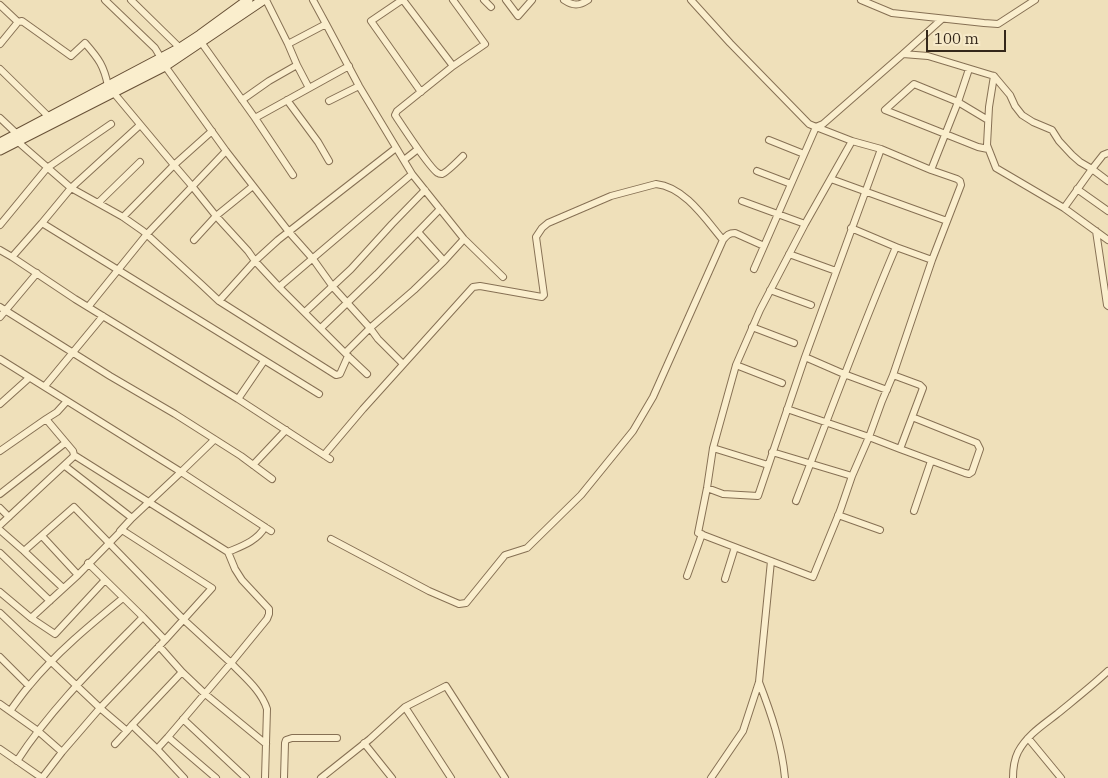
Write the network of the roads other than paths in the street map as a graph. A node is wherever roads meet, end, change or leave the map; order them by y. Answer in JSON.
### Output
{"nodes":[{"id":1,"x":105,"y":0,"type":"edge"},
{"id":2,"x":131,"y":0,"type":"edge"},
{"id":3,"x":248,"y":0,"type":"edge"},
{"id":4,"x":265,"y":0,"type":"edge"},
{"id":5,"x":313,"y":0,"type":"edge"},
{"id":6,"x":402,"y":0,"type":"edge"},
{"id":7,"x":453,"y":0,"type":"edge"},
{"id":8,"x":484,"y":0,"type":"edge"},
{"id":9,"x":506,"y":0,"type":"edge"},
{"id":10,"x":532,"y":0,"type":"edge"},
{"id":11,"x":564,"y":0,"type":"edge"},
{"id":12,"x":588,"y":0,"type":"edge"},
{"id":13,"x":691,"y":0,"type":"edge"},
{"id":14,"x":861,"y":0,"type":"edge"},
{"id":15,"x":1035,"y":0,"type":"edge"},
{"id":16,"x":0,"y":5,"type":"edge"},
{"id":17,"x":491,"y":7,"type":"dead end"},
{"id":18,"x":942,"y":19,"type":"junction"},
{"id":19,"x":18,"y":22,"type":"junction"},
{"id":20,"x":326,"y":24,"type":"junction"},
{"id":21,"x":201,"y":42,"type":"junction"},
{"id":22,"x":0,"y":44,"type":"edge"},
{"id":23,"x":288,"y":44,"type":"junction"},
{"id":24,"x":180,"y":48,"type":"junction"},
{"id":25,"x":903,"y":54,"type":"junction"},
{"id":26,"x":163,"y":62,"type":"junction"},
{"id":27,"x":298,"y":66,"type":"junction"},
{"id":28,"x":349,"y":66,"type":"junction"},
{"id":29,"x":453,"y":66,"type":"junction"},
{"id":30,"x":0,"y":69,"type":"edge"},
{"id":31,"x":970,"y":69,"type":"junction"},
{"id":32,"x":994,"y":76,"type":"junction"},
{"id":33,"x":359,"y":86,"type":"junction"},
{"id":34,"x":309,"y":88,"type":"junction"},
{"id":35,"x":111,"y":89,"type":"junction"},
{"id":36,"x":421,"y":92,"type":"junction"},
{"id":37,"x":242,"y":100,"type":"junction"},
{"id":38,"x":287,"y":100,"type":"junction"},
{"id":39,"x":329,"y":101,"type":"dead end"},
{"id":40,"x":958,"y":102,"type":"junction"},
{"id":41,"x":48,"y":117,"type":"junction"},
{"id":42,"x":0,"y":118,"type":"edge"},
{"id":43,"x":255,"y":118,"type":"junction"},
{"id":44,"x":988,"y":120,"type":"junction"},
{"id":45,"x":111,"y":124,"type":"dead end"},
{"id":46,"x":140,"y":125,"type":"junction"},
{"id":47,"x":816,"y":127,"type":"junction"},
{"id":48,"x":212,"y":131,"type":"junction"},
{"id":49,"x":945,"y":134,"type":"junction"},
{"id":50,"x":17,"y":138,"type":"junction"},
{"id":51,"x":769,"y":140,"type":"dead end"},
{"id":52,"x":852,"y":141,"type":"junction"},
{"id":53,"x":0,"y":143,"type":"edge"},
{"id":54,"x":396,"y":148,"type":"junction"},
{"id":55,"x":418,"y":149,"type":"junction"},
{"id":56,"x":881,"y":149,"type":"junction"},
{"id":57,"x":988,"y":149,"type":"junction"},
{"id":58,"x":0,"y":150,"type":"edge"},
{"id":59,"x":226,"y":151,"type":"junction"},
{"id":60,"x":1108,"y":153,"type":"edge"},
{"id":61,"x":804,"y":154,"type":"junction"},
{"id":62,"x":463,"y":156,"type":"dead end"},
{"id":63,"x":404,"y":160,"type":"junction"},
{"id":64,"x":329,"y":161,"type":"dead end"},
{"id":65,"x":140,"y":162,"type":"dead end"},
{"id":66,"x":174,"y":165,"type":"junction"},
{"id":67,"x":48,"y":168,"type":"junction"},
{"id":68,"x":931,"y":170,"type":"junction"},
{"id":69,"x":1092,"y":170,"type":"junction"},
{"id":70,"x":757,"y":171,"type":"dead end"},
{"id":71,"x":412,"y":174,"type":"junction"},
{"id":72,"x":293,"y":175,"type":"dead end"},
{"id":73,"x":830,"y":179,"type":"junction"},
{"id":74,"x":1108,"y":181,"type":"edge"},
{"id":75,"x":791,"y":184,"type":"junction"},
{"id":76,"x":192,"y":186,"type":"junction"},
{"id":77,"x":253,"y":186,"type":"junction"},
{"id":78,"x":72,"y":188,"type":"junction"},
{"id":79,"x":425,"y":190,"type":"junction"},
{"id":80,"x":1077,"y":190,"type":"junction"},
{"id":81,"x":866,"y":192,"type":"junction"},
{"id":82,"x":742,"y":200,"type":"dead end"},
{"id":83,"x":98,"y":203,"type":"junction"},
{"id":84,"x":440,"y":208,"type":"junction"},
{"id":85,"x":1064,"y":208,"type":"junction"},
{"id":86,"x":1108,"y":211,"type":"edge"},
{"id":87,"x":778,"y":214,"type":"junction"},
{"id":88,"x":216,"y":216,"type":"junction"},
{"id":89,"x":123,"y":217,"type":"junction"},
{"id":90,"x":947,"y":221,"type":"junction"},
{"id":91,"x":42,"y":223,"type":"junction"},
{"id":92,"x":805,"y":224,"type":"junction"},
{"id":93,"x":0,"y":225,"type":"edge"},
{"id":94,"x":851,"y":228,"type":"junction"},
{"id":95,"x":1096,"y":231,"type":"junction"},
{"id":96,"x":289,"y":232,"type":"junction"},
{"id":97,"x":418,"y":232,"type":"junction"},
{"id":98,"x":147,"y":234,"type":"junction"},
{"id":99,"x":464,"y":239,"type":"junction"},
{"id":100,"x":194,"y":240,"type":"dead end"},
{"id":101,"x":723,"y":240,"type":"junction"},
{"id":102,"x":1108,"y":240,"type":"edge"},
{"id":103,"x":764,"y":246,"type":"junction"},
{"id":104,"x":896,"y":248,"type":"junction"},
{"id":105,"x":0,"y":250,"type":"edge"},
{"id":106,"x":789,"y":254,"type":"junction"},
{"id":107,"x":12,"y":256,"type":"junction"},
{"id":108,"x":313,"y":259,"type":"junction"},
{"id":109,"x":932,"y":260,"type":"junction"},
{"id":110,"x":255,"y":261,"type":"junction"},
{"id":111,"x":444,"y":261,"type":"junction"},
{"id":112,"x":754,"y":269,"type":"dead end"},
{"id":113,"x":118,"y":270,"type":"junction"},
{"id":114,"x":836,"y":271,"type":"junction"},
{"id":115,"x":37,"y":273,"type":"junction"},
{"id":116,"x":503,"y":276,"type":"dead end"},
{"id":117,"x":332,"y":286,"type":"junction"},
{"id":118,"x":279,"y":287,"type":"junction"},
{"id":119,"x":770,"y":290,"type":"junction"},
{"id":120,"x":219,"y":301,"type":"junction"},
{"id":121,"x":347,"y":302,"type":"junction"},
{"id":122,"x":811,"y":305,"type":"dead end"},
{"id":123,"x":1108,"y":306,"type":"edge"},
{"id":124,"x":88,"y":307,"type":"junction"},
{"id":125,"x":3,"y":309,"type":"edge"},
{"id":126,"x":305,"y":312,"type":"junction"},
{"id":127,"x":103,"y":316,"type":"junction"},
{"id":128,"x":0,"y":317,"type":"edge"},
{"id":129,"x":321,"y":328,"type":"junction"},
{"id":130,"x":370,"y":328,"type":"junction"},
{"id":131,"x":752,"y":328,"type":"junction"},
{"id":132,"x":794,"y":343,"type":"dead end"},
{"id":133,"x":72,"y":352,"type":"junction"},
{"id":134,"x":347,"y":355,"type":"junction"},
{"id":135,"x":805,"y":357,"type":"junction"},
{"id":136,"x":0,"y":359,"type":"edge"},
{"id":137,"x":264,"y":362,"type":"junction"},
{"id":138,"x":403,"y":364,"type":"junction"},
{"id":139,"x":736,"y":365,"type":"junction"},
{"id":140,"x":367,"y":374,"type":"dead end"},
{"id":141,"x":844,"y":374,"type":"junction"},
{"id":142,"x":893,"y":375,"type":"junction"},
{"id":143,"x":29,"y":378,"type":"junction"},
{"id":144,"x":782,"y":383,"type":"dead end"},
{"id":145,"x":45,"y":386,"type":"junction"},
{"id":146,"x":886,"y":390,"type":"junction"},
{"id":147,"x":319,"y":394,"type":"dead end"},
{"id":148,"x":238,"y":399,"type":"junction"},
{"id":149,"x":67,"y":401,"type":"junction"},
{"id":150,"x":1,"y":402,"type":"edge"},
{"id":151,"x":787,"y":409,"type":"junction"},
{"id":152,"x":912,"y":417,"type":"junction"},
{"id":153,"x":46,"y":419,"type":"junction"},
{"id":154,"x":827,"y":422,"type":"junction"},
{"id":155,"x":286,"y":430,"type":"junction"},
{"id":156,"x":869,"y":437,"type":"junction"},
{"id":157,"x":214,"y":440,"type":"junction"},
{"id":158,"x":65,"y":442,"type":"junction"},
{"id":159,"x":713,"y":448,"type":"junction"},
{"id":160,"x":900,"y":450,"type":"junction"},
{"id":161,"x":0,"y":451,"type":"edge"},
{"id":162,"x":772,"y":452,"type":"junction"},
{"id":163,"x":74,"y":454,"type":"junction"},
{"id":164,"x":931,"y":461,"type":"junction"},
{"id":165,"x":253,"y":464,"type":"junction"},
{"id":166,"x":810,"y":464,"type":"junction"},
{"id":167,"x":768,"y":465,"type":"junction"},
{"id":168,"x":65,"y":466,"type":"junction"},
{"id":169,"x":181,"y":472,"type":"junction"},
{"id":170,"x":852,"y":476,"type":"junction"},
{"id":171,"x":272,"y":479,"type":"dead end"},
{"id":172,"x":707,"y":488,"type":"junction"},
{"id":173,"x":0,"y":494,"type":"edge"},
{"id":174,"x":796,"y":501,"type":"dead end"},
{"id":175,"x":149,"y":502,"type":"junction"},
{"id":176,"x":0,"y":508,"type":"edge"},
{"id":177,"x":914,"y":511,"type":"dead end"},
{"id":178,"x":838,"y":515,"type":"junction"},
{"id":179,"x":9,"y":517,"type":"junction"},
{"id":180,"x":132,"y":518,"type":"junction"},
{"id":181,"x":0,"y":525,"type":"edge"},
{"id":182,"x":265,"y":527,"type":"junction"},
{"id":183,"x":0,"y":530,"type":"edge"},
{"id":184,"x":880,"y":530,"type":"dead end"},
{"id":185,"x":271,"y":531,"type":"dead end"},
{"id":186,"x":702,"y":534,"type":"junction"},
{"id":187,"x":42,"y":536,"type":"junction"},
{"id":188,"x":331,"y":539,"type":"dead end"},
{"id":189,"x":109,"y":542,"type":"junction"},
{"id":190,"x":735,"y":547,"type":"junction"},
{"id":191,"x":24,"y":551,"type":"junction"},
{"id":192,"x":228,"y":552,"type":"junction"},
{"id":193,"x":0,"y":553,"type":"edge"},
{"id":194,"x":771,"y":561,"type":"junction"},
{"id":195,"x":88,"y":563,"type":"junction"},
{"id":196,"x":78,"y":574,"type":"junction"},
{"id":197,"x":687,"y":576,"type":"dead end"},
{"id":198,"x":725,"y":578,"type":"dead end"},
{"id":199,"x":105,"y":580,"type":"junction"},
{"id":200,"x":63,"y":588,"type":"junction"},
{"id":201,"x":0,"y":592,"type":"edge"},
{"id":202,"x":123,"y":598,"type":"junction"},
{"id":203,"x":50,"y":601,"type":"junction"},
{"id":204,"x":0,"y":613,"type":"edge"},
{"id":205,"x":143,"y":617,"type":"junction"},
{"id":206,"x":32,"y":618,"type":"junction"},
{"id":207,"x":184,"y":620,"type":"junction"},
{"id":208,"x":165,"y":640,"type":"junction"},
{"id":209,"x":159,"y":646,"type":"junction"},
{"id":210,"x":0,"y":657,"type":"edge"},
{"id":211,"x":51,"y":662,"type":"junction"},
{"id":212,"x":231,"y":662,"type":"junction"},
{"id":213,"x":1108,"y":671,"type":"edge"},
{"id":214,"x":182,"y":672,"type":"junction"},
{"id":215,"x":760,"y":682,"type":"junction"},
{"id":216,"x":29,"y":686,"type":"junction"},
{"id":217,"x":76,"y":686,"type":"junction"},
{"id":218,"x":204,"y":693,"type":"junction"},
{"id":219,"x":0,"y":704,"type":"edge"},
{"id":220,"x":405,"y":707,"type":"junction"},
{"id":221,"x":100,"y":708,"type":"junction"},
{"id":222,"x":10,"y":711,"type":"junction"},
{"id":223,"x":183,"y":719,"type":"junction"},
{"id":224,"x":132,"y":725,"type":"junction"},
{"id":225,"x":38,"y":731,"type":"junction"},
{"id":226,"x":126,"y":732,"type":"junction"},
{"id":227,"x":168,"y":737,"type":"junction"},
{"id":228,"x":337,"y":738,"type":"dead end"},
{"id":229,"x":1028,"y":738,"type":"junction"},
{"id":230,"x":364,"y":743,"type":"junction"},
{"id":231,"x":114,"y":744,"type":"dead end"},
{"id":232,"x":266,"y":744,"type":"junction"},
{"id":233,"x":157,"y":748,"type":"junction"},
{"id":234,"x":0,"y":750,"type":"edge"},
{"id":235,"x":62,"y":752,"type":"junction"},
{"id":236,"x":18,"y":761,"type":"junction"},
{"id":237,"x":42,"y":778,"type":"edge"},
{"id":238,"x":184,"y":778,"type":"edge"},
{"id":239,"x":216,"y":778,"type":"edge"},
{"id":240,"x":246,"y":778,"type":"edge"},
{"id":241,"x":265,"y":778,"type":"edge"},
{"id":242,"x":284,"y":778,"type":"edge"},
{"id":243,"x":321,"y":778,"type":"edge"},
{"id":244,"x":392,"y":778,"type":"edge"},
{"id":245,"x":451,"y":778,"type":"edge"},
{"id":246,"x":505,"y":778,"type":"edge"},
{"id":247,"x":711,"y":778,"type":"edge"},
{"id":248,"x":785,"y":778,"type":"edge"},
{"id":249,"x":1013,"y":778,"type":"edge"},
{"id":250,"x":1061,"y":778,"type":"edge"}],
"edges":[{"from":1,"to":26,"type":"street"},
{"from":2,"to":24,"type":"street"},
{"from":3,"to":24,"type":"main road"},
{"from":4,"to":21,"type":"main road"},
{"from":4,"to":23,"type":"street"},
{"from":5,"to":20,"type":"street"},
{"from":6,"to":29,"type":"street"},
{"from":6,"to":36,"type":"street"},
{"from":7,"to":29,"type":"street"},
{"from":8,"to":17,"type":"street"},
{"from":9,"to":10,"type":"street"},
{"from":11,"to":12,"type":"street"},
{"from":13,"to":47,"type":"street"},
{"from":14,"to":18,"type":"street"},
{"from":15,"to":18,"type":"street"},
{"from":16,"to":19,"type":"street"},
{"from":18,"to":25,"type":"street"},
{"from":19,"to":22,"type":"street"},
{"from":19,"to":35,"type":"street"},
{"from":20,"to":23,"type":"street"},
{"from":20,"to":28,"type":"street"},
{"from":21,"to":26,"type":"main road"},
{"from":21,"to":37,"type":"street"},
{"from":23,"to":27,"type":"street"},
{"from":24,"to":26,"type":"main road"},
{"from":25,"to":31,"type":"street"},
{"from":25,"to":47,"type":"street"},
{"from":26,"to":35,"type":"main road"},
{"from":26,"to":48,"type":"street"},
{"from":27,"to":34,"type":"street"},
{"from":27,"to":37,"type":"street"},
{"from":28,"to":33,"type":"street"},
{"from":28,"to":34,"type":"street"},
{"from":29,"to":36,"type":"street"},
{"from":30,"to":41,"type":"street"},
{"from":31,"to":32,"type":"street"},
{"from":31,"to":40,"type":"street"},
{"from":32,"to":44,"type":"street"},
{"from":32,"to":69,"type":"street"},
{"from":33,"to":39,"type":"street"},
{"from":33,"to":54,"type":"street"},
{"from":34,"to":38,"type":"street"},
{"from":35,"to":41,"type":"main road"},
{"from":35,"to":46,"type":"street"},
{"from":35,"to":50,"type":"main road"},
{"from":36,"to":55,"type":"street"},
{"from":37,"to":43,"type":"street"},
{"from":38,"to":43,"type":"street"},
{"from":38,"to":64,"type":"street"},
{"from":40,"to":44,"type":"street"},
{"from":40,"to":49,"type":"street"},
{"from":40,"to":49,"type":"street"},
{"from":41,"to":50,"type":"main road"},
{"from":42,"to":50,"type":"street"},
{"from":43,"to":72,"type":"street"},
{"from":44,"to":57,"type":"street"},
{"from":45,"to":67,"type":"street"},
{"from":46,"to":66,"type":"street"},
{"from":46,"to":78,"type":"street"},
{"from":47,"to":52,"type":"street"},
{"from":47,"to":61,"type":"street"},
{"from":48,"to":59,"type":"street"},
{"from":48,"to":66,"type":"street"},
{"from":49,"to":57,"type":"street"},
{"from":49,"to":68,"type":"street"},
{"from":50,"to":53,"type":"main road"},
{"from":50,"to":58,"type":"main road"},
{"from":50,"to":67,"type":"street"},
{"from":51,"to":61,"type":"street"},
{"from":52,"to":56,"type":"street"},
{"from":52,"to":73,"type":"street"},
{"from":54,"to":63,"type":"street"},
{"from":54,"to":96,"type":"street"},
{"from":55,"to":62,"type":"street"},
{"from":55,"to":63,"type":"street"},
{"from":56,"to":68,"type":"street"},
{"from":56,"to":81,"type":"street"},
{"from":57,"to":85,"type":"street"},
{"from":59,"to":76,"type":"street"},
{"from":59,"to":77,"type":"street"},
{"from":60,"to":69,"type":"street"},
{"from":61,"to":75,"type":"street"},
{"from":63,"to":71,"type":"street"},
{"from":65,"to":83,"type":"street"},
{"from":66,"to":76,"type":"street"},
{"from":66,"to":89,"type":"street"},
{"from":67,"to":78,"type":"street"},
{"from":67,"to":93,"type":"street"},
{"from":68,"to":90,"type":"street"},
{"from":69,"to":74,"type":"street"},
{"from":69,"to":80,"type":"street"},
{"from":70,"to":75,"type":"street"},
{"from":71,"to":79,"type":"street"},
{"from":71,"to":108,"type":"street"},
{"from":73,"to":81,"type":"street"},
{"from":73,"to":92,"type":"street"},
{"from":75,"to":87,"type":"street"},
{"from":76,"to":88,"type":"street"},
{"from":76,"to":98,"type":"street"},
{"from":77,"to":88,"type":"street"},
{"from":77,"to":96,"type":"street"},
{"from":78,"to":83,"type":"street"},
{"from":78,"to":91,"type":"street"},
{"from":79,"to":84,"type":"street"},
{"from":79,"to":117,"type":"street"},
{"from":80,"to":85,"type":"street"},
{"from":80,"to":86,"type":"street"},
{"from":81,"to":90,"type":"street"},
{"from":81,"to":94,"type":"street"},
{"from":82,"to":87,"type":"street"},
{"from":83,"to":89,"type":"street"},
{"from":84,"to":97,"type":"street"},
{"from":84,"to":99,"type":"street"},
{"from":85,"to":95,"type":"street"},
{"from":87,"to":92,"type":"street"},
{"from":87,"to":103,"type":"street"},
{"from":88,"to":100,"type":"street"},
{"from":88,"to":110,"type":"street"},
{"from":89,"to":98,"type":"street"},
{"from":90,"to":109,"type":"street"},
{"from":91,"to":107,"type":"street"},
{"from":91,"to":113,"type":"street"},
{"from":92,"to":106,"type":"street"},
{"from":94,"to":104,"type":"street"},
{"from":94,"to":114,"type":"street"},
{"from":95,"to":102,"type":"street"},
{"from":95,"to":123,"type":"street"},
{"from":96,"to":108,"type":"street"},
{"from":96,"to":110,"type":"street"},
{"from":97,"to":111,"type":"street"},
{"from":97,"to":121,"type":"street"},
{"from":98,"to":113,"type":"street"},
{"from":98,"to":120,"type":"street"},
{"from":99,"to":111,"type":"street"},
{"from":99,"to":116,"type":"street"},
{"from":101,"to":103,"type":"street"},
{"from":101,"to":138,"type":"street"},
{"from":101,"to":188,"type":"street"},
{"from":103,"to":112,"type":"street"},
{"from":104,"to":109,"type":"street"},
{"from":104,"to":141,"type":"street"},
{"from":105,"to":107,"type":"street"},
{"from":106,"to":114,"type":"street"},
{"from":106,"to":119,"type":"street"},
{"from":107,"to":115,"type":"street"},
{"from":108,"to":117,"type":"street"},
{"from":108,"to":118,"type":"street"},
{"from":109,"to":142,"type":"street"},
{"from":110,"to":118,"type":"street"},
{"from":110,"to":120,"type":"street"},
{"from":111,"to":130,"type":"street"},
{"from":113,"to":124,"type":"street"},
{"from":113,"to":137,"type":"street"},
{"from":114,"to":135,"type":"street"},
{"from":115,"to":124,"type":"street"},
{"from":115,"to":125,"type":"street"},
{"from":117,"to":121,"type":"street"},
{"from":117,"to":126,"type":"street"},
{"from":118,"to":126,"type":"street"},
{"from":119,"to":122,"type":"street"},
{"from":119,"to":131,"type":"street"},
{"from":120,"to":134,"type":"street"},
{"from":121,"to":129,"type":"street"},
{"from":121,"to":130,"type":"street"},
{"from":124,"to":127,"type":"street"},
{"from":125,"to":128,"type":"street"},
{"from":125,"to":133,"type":"street"},
{"from":126,"to":129,"type":"street"},
{"from":127,"to":133,"type":"street"},
{"from":127,"to":148,"type":"street"},
{"from":129,"to":134,"type":"street"},
{"from":130,"to":134,"type":"street"},
{"from":130,"to":138,"type":"street"},
{"from":131,"to":132,"type":"street"},
{"from":131,"to":139,"type":"street"},
{"from":133,"to":145,"type":"street"},
{"from":133,"to":157,"type":"street"},
{"from":134,"to":140,"type":"street"},
{"from":135,"to":141,"type":"street"},
{"from":135,"to":151,"type":"street"},
{"from":136,"to":143,"type":"street"},
{"from":137,"to":147,"type":"street"},
{"from":137,"to":148,"type":"street"},
{"from":138,"to":155,"type":"street"},
{"from":139,"to":144,"type":"street"},
{"from":139,"to":159,"type":"street"},
{"from":141,"to":146,"type":"street"},
{"from":141,"to":154,"type":"street"},
{"from":142,"to":146,"type":"street"},
{"from":142,"to":152,"type":"street"},
{"from":143,"to":145,"type":"street"},
{"from":143,"to":150,"type":"street"},
{"from":145,"to":149,"type":"street"},
{"from":146,"to":156,"type":"street"},
{"from":148,"to":155,"type":"street"},
{"from":149,"to":153,"type":"street"},
{"from":149,"to":169,"type":"street"},
{"from":151,"to":154,"type":"street"},
{"from":151,"to":162,"type":"street"},
{"from":152,"to":160,"type":"street"},
{"from":152,"to":164,"type":"street"},
{"from":153,"to":158,"type":"street"},
{"from":153,"to":161,"type":"street"},
{"from":154,"to":156,"type":"street"},
{"from":154,"to":166,"type":"street"},
{"from":155,"to":165,"type":"street"},
{"from":156,"to":160,"type":"street"},
{"from":156,"to":170,"type":"street"},
{"from":157,"to":165,"type":"street"},
{"from":157,"to":169,"type":"street"},
{"from":158,"to":163,"type":"street"},
{"from":158,"to":173,"type":"street"},
{"from":159,"to":167,"type":"street"},
{"from":159,"to":172,"type":"street"},
{"from":160,"to":164,"type":"street"},
{"from":162,"to":166,"type":"street"},
{"from":162,"to":167,"type":"street"},
{"from":163,"to":168,"type":"street"},
{"from":163,"to":175,"type":"street"},
{"from":164,"to":177,"type":"street"},
{"from":165,"to":171,"type":"street"},
{"from":166,"to":170,"type":"street"},
{"from":166,"to":174,"type":"street"},
{"from":167,"to":172,"type":"street"},
{"from":168,"to":179,"type":"street"},
{"from":168,"to":180,"type":"street"},
{"from":169,"to":175,"type":"street"},
{"from":169,"to":182,"type":"street"},
{"from":170,"to":178,"type":"street"},
{"from":172,"to":186,"type":"street"},
{"from":175,"to":180,"type":"street"},
{"from":175,"to":192,"type":"street"},
{"from":176,"to":179,"type":"street"},
{"from":178,"to":184,"type":"street"},
{"from":178,"to":194,"type":"street"},
{"from":179,"to":181,"type":"street"},
{"from":180,"to":189,"type":"street"},
{"from":182,"to":185,"type":"street"},
{"from":182,"to":192,"type":"street"},
{"from":183,"to":191,"type":"street"},
{"from":186,"to":190,"type":"street"},
{"from":186,"to":197,"type":"street"},
{"from":187,"to":189,"type":"street"},
{"from":187,"to":191,"type":"street"},
{"from":187,"to":196,"type":"street"},
{"from":189,"to":195,"type":"street"},
{"from":189,"to":207,"type":"street"},
{"from":189,"to":207,"type":"street"},
{"from":190,"to":194,"type":"street"},
{"from":190,"to":198,"type":"street"},
{"from":191,"to":200,"type":"street"},
{"from":192,"to":212,"type":"street"},
{"from":193,"to":203,"type":"street"},
{"from":194,"to":215,"type":"street"},
{"from":195,"to":196,"type":"street"},
{"from":195,"to":199,"type":"street"},
{"from":196,"to":200,"type":"street"},
{"from":199,"to":202,"type":"street"},
{"from":199,"to":206,"type":"street"},
{"from":200,"to":203,"type":"street"},
{"from":201,"to":206,"type":"street"},
{"from":202,"to":205,"type":"street"},
{"from":202,"to":211,"type":"street"},
{"from":203,"to":206,"type":"street"},
{"from":204,"to":211,"type":"street"},
{"from":205,"to":208,"type":"street"},
{"from":205,"to":217,"type":"street"},
{"from":207,"to":208,"type":"street"},
{"from":207,"to":212,"type":"street"},
{"from":208,"to":209,"type":"street"},
{"from":209,"to":214,"type":"street"},
{"from":209,"to":221,"type":"street"},
{"from":210,"to":216,"type":"street"},
{"from":211,"to":216,"type":"street"},
{"from":211,"to":217,"type":"street"},
{"from":212,"to":218,"type":"street"},
{"from":212,"to":232,"type":"street"},
{"from":213,"to":229,"type":"street"},
{"from":214,"to":218,"type":"street"},
{"from":214,"to":224,"type":"street"},
{"from":215,"to":247,"type":"street"},
{"from":215,"to":248,"type":"street"},
{"from":216,"to":222,"type":"street"},
{"from":217,"to":221,"type":"street"},
{"from":217,"to":225,"type":"street"},
{"from":218,"to":223,"type":"street"},
{"from":218,"to":232,"type":"street"},
{"from":219,"to":222,"type":"street"},
{"from":220,"to":230,"type":"street"},
{"from":220,"to":245,"type":"street"},
{"from":220,"to":246,"type":"street"},
{"from":221,"to":226,"type":"street"},
{"from":221,"to":235,"type":"street"},
{"from":222,"to":225,"type":"street"},
{"from":223,"to":227,"type":"street"},
{"from":223,"to":240,"type":"street"},
{"from":224,"to":226,"type":"street"},
{"from":224,"to":233,"type":"street"},
{"from":225,"to":235,"type":"street"},
{"from":225,"to":236,"type":"street"},
{"from":226,"to":231,"type":"street"},
{"from":227,"to":233,"type":"street"},
{"from":227,"to":239,"type":"street"},
{"from":228,"to":242,"type":"street"},
{"from":229,"to":249,"type":"street"},
{"from":229,"to":250,"type":"street"},
{"from":230,"to":243,"type":"street"},
{"from":230,"to":244,"type":"street"},
{"from":232,"to":241,"type":"street"},
{"from":233,"to":238,"type":"street"},
{"from":234,"to":236,"type":"street"},
{"from":235,"to":237,"type":"street"},
{"from":236,"to":237,"type":"street"}]}
